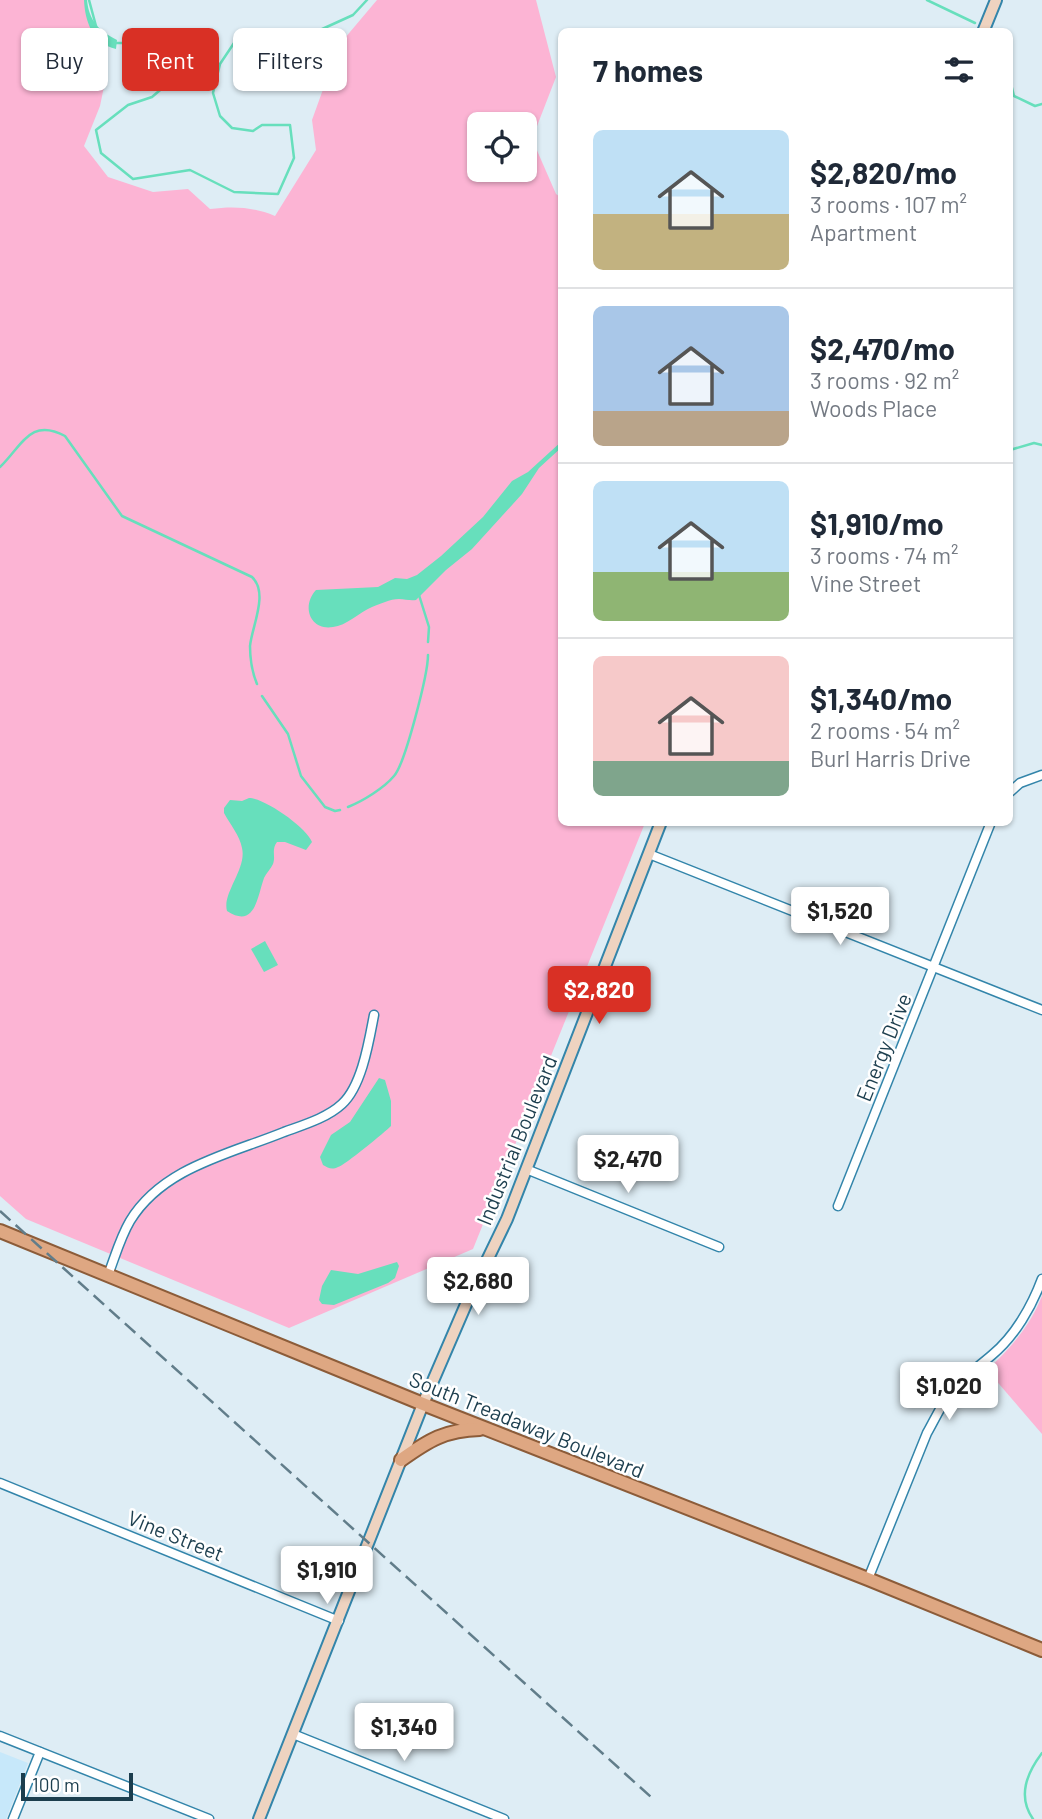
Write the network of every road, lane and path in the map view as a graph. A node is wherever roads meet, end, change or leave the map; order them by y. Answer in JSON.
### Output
{"nodes":[{"id":1,"x":996,"y":0,"type":"edge"},
{"id":2,"x":985,"y":28,"type":"edge"},
{"id":3,"x":1042,"y":775,"type":"edge"},
{"id":4,"x":1013,"y":789,"type":"edge"},
{"id":5,"x":660,"y":826,"type":"edge"},
{"id":6,"x":989,"y":826,"type":"edge"},
{"id":7,"x":649,"y":854,"type":"junction"},
{"id":8,"x":934,"y":967,"type":"junction"},
{"id":9,"x":1042,"y":1010,"type":"edge"},
{"id":10,"x":374,"y":1015,"type":"dead end"},
{"id":11,"x":526,"y":1169,"type":"junction"},
{"id":12,"x":838,"y":1206,"type":"dead end"},
{"id":13,"x":0,"y":1231,"type":"edge"},
{"id":14,"x":719,"y":1247,"type":"dead end"},
{"id":15,"x":108,"y":1275,"type":"junction"},
{"id":16,"x":1042,"y":1279,"type":"edge"},
{"id":17,"x":423,"y":1404,"type":"junction"},
{"id":18,"x":485,"y":1429,"type":"junction"},
{"id":19,"x":401,"y":1460,"type":"junction"},
{"id":20,"x":0,"y":1483,"type":"edge"},
{"id":21,"x":868,"y":1579,"type":"junction"},
{"id":22,"x":339,"y":1620,"type":"junction"},
{"id":23,"x":1042,"y":1650,"type":"edge"},
{"id":24,"x":293,"y":1734,"type":"junction"},
{"id":25,"x":0,"y":1736,"type":"edge"},
{"id":26,"x":40,"y":1752,"type":"junction"},
{"id":27,"x":13,"y":1819,"type":"edge"},
{"id":28,"x":209,"y":1819,"type":"edge"},
{"id":29,"x":259,"y":1819,"type":"edge"},
{"id":30,"x":505,"y":1819,"type":"edge"}],
"edges":[{"from":1,"to":2,"type":"main road"},
{"from":3,"to":4,"type":"street"},
{"from":5,"to":7,"type":"main road","name":"Industrial Boulevard"},
{"from":6,"to":8,"type":"street","name":"Energy Drive"},
{"from":7,"to":8,"type":"street"},
{"from":7,"to":11,"type":"main road","name":"Industrial Boulevard"},
{"from":8,"to":9,"type":"street"},
{"from":8,"to":12,"type":"street","name":"Energy Drive"},
{"from":10,"to":15,"type":"street"},
{"from":11,"to":14,"type":"street"},
{"from":11,"to":17,"type":"main road","name":"Industrial Boulevard"},
{"from":13,"to":15,"type":"main road","name":"South Treadaway Boulevard"},
{"from":15,"to":17,"type":"main road","name":"South Treadaway Boulevard"},
{"from":16,"to":21,"type":"street"},
{"from":17,"to":18,"type":"main road","name":"South Treadaway Boulevard"},
{"from":17,"to":19,"type":"main road","name":"Industrial Boulevard"},
{"from":18,"to":19,"type":"main road"},
{"from":18,"to":21,"type":"main road","name":"South Treadaway Boulevard"},
{"from":19,"to":22,"type":"main road","name":"Industrial Boulevard"},
{"from":20,"to":22,"type":"street","name":"Vine Street"},
{"from":21,"to":23,"type":"main road","name":"South Treadaway Boulevard"},
{"from":22,"to":24,"type":"main road","name":"Industrial Boulevard"},
{"from":24,"to":29,"type":"main road","name":"Industrial Boulevard"},
{"from":24,"to":30,"type":"street"},
{"from":25,"to":26,"type":"street"},
{"from":26,"to":27,"type":"street"},
{"from":26,"to":28,"type":"street"}]}
